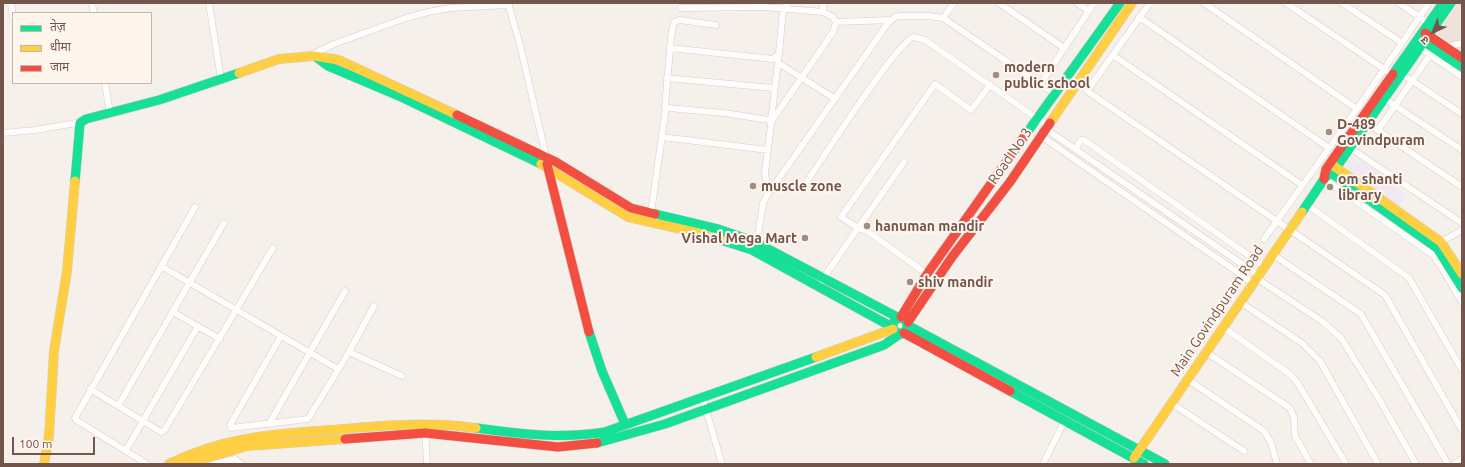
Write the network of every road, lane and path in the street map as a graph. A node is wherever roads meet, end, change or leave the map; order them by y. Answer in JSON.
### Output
{"nodes":[{"id":1,"x":209,"y":3,"type":"edge"},
{"id":2,"x":788,"y":3,"type":"edge"},
{"id":3,"x":823,"y":3,"type":"edge"},
{"id":4,"x":954,"y":3,"type":"edge"},
{"id":5,"x":999,"y":3,"type":"edge"},
{"id":6,"x":1077,"y":3,"type":"edge"},
{"id":7,"x":1094,"y":3,"type":"edge"},
{"id":8,"x":1120,"y":3,"type":"edge"},
{"id":9,"x":1132,"y":3,"type":"edge"},
{"id":10,"x":1150,"y":3,"type":"edge"},
{"id":11,"x":1204,"y":3,"type":"edge"},
{"id":12,"x":1286,"y":3,"type":"edge"},
{"id":13,"x":1342,"y":3,"type":"edge"},
{"id":14,"x":1400,"y":3,"type":"edge"},
{"id":15,"x":1429,"y":3,"type":"edge"},
{"id":16,"x":1443,"y":3,"type":"edge"},
{"id":17,"x":1451,"y":3,"type":"edge"},
{"id":18,"x":509,"y":4,"type":"edge"},
{"id":19,"x":454,"y":5,"type":"edge"},
{"id":20,"x":745,"y":5,"type":"edge"},
{"id":21,"x":681,"y":6,"type":"edge"},
{"id":22,"x":771,"y":6,"type":"edge"},
{"id":23,"x":783,"y":10,"type":"junction"},
{"id":24,"x":1089,"y":11,"type":"junction"},
{"id":25,"x":823,"y":12,"type":"junction"},
{"id":26,"x":1139,"y":17,"type":"junction"},
{"id":27,"x":1419,"y":17,"type":"junction"},
{"id":28,"x":943,"y":18,"type":"junction"},
{"id":29,"x":680,"y":20,"type":"junction"},
{"id":30,"x":891,"y":20,"type":"junction"},
{"id":31,"x":836,"y":22,"type":"junction"},
{"id":32,"x":716,"y":25,"type":"dead end"},
{"id":33,"x":1432,"y":26,"type":"junction"},
{"id":34,"x":1423,"y":39,"type":"junction"},
{"id":35,"x":1402,"y":43,"type":"junction"},
{"id":36,"x":1462,"y":43,"type":"edge"},
{"id":37,"x":1446,"y":47,"type":"junction"},
{"id":38,"x":670,"y":48,"type":"junction"},
{"id":39,"x":1064,"y":48,"type":"junction"},
{"id":40,"x":779,"y":53,"type":"junction"},
{"id":41,"x":1430,"y":55,"type":"junction"},
{"id":42,"x":312,"y":56,"type":"junction"},
{"id":43,"x":1114,"y":56,"type":"junction"},
{"id":44,"x":1462,"y":58,"type":"edge"},
{"id":45,"x":778,"y":63,"type":"junction"},
{"id":46,"x":1462,"y":67,"type":"edge"},
{"id":47,"x":1383,"y":68,"type":"junction"},
{"id":48,"x":1398,"y":74,"type":"junction"},
{"id":49,"x":802,"y":76,"type":"junction"},
{"id":50,"x":1068,"y":77,"type":"junction"},
{"id":51,"x":1462,"y":77,"type":"edge"},
{"id":52,"x":667,"y":78,"type":"junction"},
{"id":53,"x":221,"y":79,"type":"junction"},
{"id":54,"x":1413,"y":80,"type":"junction"},
{"id":55,"x":105,"y":84,"type":"edge"},
{"id":56,"x":1040,"y":84,"type":"junction"},
{"id":57,"x":1077,"y":84,"type":"junction"},
{"id":58,"x":990,"y":85,"type":"junction"},
{"id":59,"x":773,"y":88,"type":"dead end"},
{"id":60,"x":1055,"y":94,"type":"junction"},
{"id":61,"x":834,"y":98,"type":"junction"},
{"id":62,"x":1385,"y":99,"type":"junction"},
{"id":63,"x":1395,"y":106,"type":"junction"},
{"id":64,"x":666,"y":107,"type":"junction"},
{"id":65,"x":1357,"y":109,"type":"junction"},
{"id":66,"x":110,"y":113,"type":"junction"},
{"id":67,"x":1462,"y":114,"type":"edge"},
{"id":68,"x":1038,"y":119,"type":"junction"},
{"id":69,"x":82,"y":122,"type":"junction"},
{"id":70,"x":771,"y":122,"type":"junction"},
{"id":71,"x":1367,"y":123,"type":"junction"},
{"id":72,"x":1045,"y":130,"type":"junction"},
{"id":73,"x":1378,"y":130,"type":"junction"},
{"id":74,"x":3,"y":133,"type":"edge"},
{"id":75,"x":662,"y":137,"type":"junction"},
{"id":76,"x":1329,"y":148,"type":"junction"},
{"id":77,"x":1350,"y":148,"type":"junction"},
{"id":78,"x":1075,"y":149,"type":"junction"},
{"id":79,"x":768,"y":150,"type":"junction"},
{"id":80,"x":1462,"y":150,"type":"edge"},
{"id":81,"x":546,"y":156,"type":"junction"},
{"id":82,"x":904,"y":162,"type":"dead end"},
{"id":83,"x":548,"y":167,"type":"junction"},
{"id":84,"x":1331,"y":168,"type":"junction"},
{"id":85,"x":1324,"y":179,"type":"junction"},
{"id":86,"x":808,"y":180,"type":"dead end"},
{"id":87,"x":1302,"y":185,"type":"junction"},
{"id":88,"x":1462,"y":187,"type":"edge"},
{"id":89,"x":768,"y":194,"type":"junction"},
{"id":90,"x":1306,"y":204,"type":"junction"},
{"id":91,"x":1179,"y":206,"type":"junction"},
{"id":92,"x":195,"y":207,"type":"dead end"},
{"id":93,"x":651,"y":213,"type":"junction"},
{"id":94,"x":1173,"y":216,"type":"junction"},
{"id":95,"x":1277,"y":222,"type":"junction"},
{"id":96,"x":224,"y":223,"type":"dead end"},
{"id":97,"x":1462,"y":223,"type":"edge"},
{"id":98,"x":858,"y":228,"type":"junction"},
{"id":99,"x":1289,"y":230,"type":"junction"},
{"id":100,"x":1462,"y":230,"type":"edge"},
{"id":101,"x":1264,"y":239,"type":"dead end"},
{"id":102,"x":1209,"y":241,"type":"junction"},
{"id":103,"x":757,"y":242,"type":"junction"},
{"id":104,"x":1440,"y":242,"type":"junction"},
{"id":105,"x":273,"y":248,"type":"dead end"},
{"id":106,"x":1204,"y":249,"type":"junction"},
{"id":107,"x":1272,"y":254,"type":"junction"},
{"id":108,"x":162,"y":266,"type":"junction"},
{"id":109,"x":1264,"y":266,"type":"junction"},
{"id":110,"x":927,"y":274,"type":"junction"},
{"id":111,"x":1462,"y":274,"type":"edge"},
{"id":112,"x":824,"y":277,"type":"junction"},
{"id":113,"x":1256,"y":279,"type":"junction"},
{"id":114,"x":190,"y":282,"type":"junction"},
{"id":115,"x":820,"y":287,"type":"junction"},
{"id":116,"x":1462,"y":288,"type":"edge"},
{"id":117,"x":345,"y":292,"type":"dead end"},
{"id":118,"x":1240,"y":302,"type":"junction"},
{"id":119,"x":1462,"y":302,"type":"edge"},
{"id":120,"x":374,"y":306,"type":"dead end"},
{"id":121,"x":237,"y":310,"type":"junction"},
{"id":122,"x":173,"y":312,"type":"junction"},
{"id":123,"x":198,"y":326,"type":"junction"},
{"id":124,"x":901,"y":326,"type":"junction"},
{"id":125,"x":1223,"y":327,"type":"junction"},
{"id":126,"x":281,"y":336,"type":"junction"},
{"id":127,"x":220,"y":339,"type":"junction"},
{"id":128,"x":309,"y":352,"type":"junction"},
{"id":129,"x":349,"y":352,"type":"junction"},
{"id":130,"x":1206,"y":352,"type":"junction"},
{"id":131,"x":338,"y":368,"type":"junction"},
{"id":132,"x":1462,"y":370,"type":"edge"},
{"id":133,"x":402,"y":376,"type":"dead end"},
{"id":134,"x":1187,"y":379,"type":"junction"},
{"id":135,"x":90,"y":389,"type":"junction"},
{"id":136,"x":702,"y":396,"type":"junction"},
{"id":137,"x":1171,"y":403,"type":"junction"},
{"id":138,"x":118,"y":406,"type":"junction"},
{"id":139,"x":707,"y":409,"type":"junction"},
{"id":140,"x":143,"y":421,"type":"junction"},
{"id":141,"x":1064,"y":422,"type":"junction"},
{"id":142,"x":269,"y":424,"type":"junction"},
{"id":143,"x":625,"y":424,"type":"junction"},
{"id":144,"x":424,"y":429,"type":"junction"},
{"id":145,"x":1462,"y":430,"type":"edge"},
{"id":146,"x":630,"y":435,"type":"junction"},
{"id":147,"x":1139,"y":449,"type":"junction"},
{"id":148,"x":126,"y":450,"type":"junction"},
{"id":149,"x":1244,"y":450,"type":"dead end"},
{"id":150,"x":1134,"y":458,"type":"junction"},
{"id":151,"x":1462,"y":459,"type":"edge"},
{"id":152,"x":224,"y":462,"type":"edge"},
{"id":153,"x":44,"y":464,"type":"edge"},
{"id":154,"x":147,"y":464,"type":"edge"},
{"id":155,"x":169,"y":464,"type":"edge"},
{"id":156,"x":186,"y":464,"type":"edge"},
{"id":157,"x":214,"y":464,"type":"edge"},
{"id":158,"x":241,"y":464,"type":"edge"},
{"id":159,"x":427,"y":464,"type":"edge"},
{"id":160,"x":722,"y":464,"type":"edge"},
{"id":161,"x":1043,"y":464,"type":"edge"},
{"id":162,"x":1144,"y":464,"type":"edge"},
{"id":163,"x":1165,"y":464,"type":"edge"},
{"id":164,"x":1277,"y":464,"type":"edge"},
{"id":165,"x":1310,"y":464,"type":"edge"},
{"id":166,"x":1346,"y":464,"type":"edge"},
{"id":167,"x":1378,"y":464,"type":"edge"},
{"id":168,"x":1416,"y":464,"type":"edge"},
{"id":169,"x":1448,"y":464,"type":"edge"},
{"id":170,"x":1454,"y":464,"type":"edge"}],
"edges":[{"from":1,"to":53,"type":"street"},
{"from":2,"to":23,"type":"street"},
{"from":3,"to":25,"type":"street"},
{"from":4,"to":28,"type":"street"},
{"from":5,"to":39,"type":"street"},
{"from":6,"to":24,"type":"street"},
{"from":7,"to":24,"type":"street"},
{"from":8,"to":50,"type":"street","name":"Road No 3"},
{"from":9,"to":57,"type":"street","name":"Road No 3"},
{"from":10,"to":26,"type":"street"},
{"from":11,"to":65,"type":"street"},
{"from":12,"to":47,"type":"street"},
{"from":13,"to":35,"type":"street"},
{"from":14,"to":27,"type":"street"},
{"from":15,"to":27,"type":"street"},
{"from":16,"to":33,"type":"street","name":"Main Govindpuram Road"},
{"from":17,"to":33,"type":"street","name":"Main Govindpuram Road"},
{"from":18,"to":19,"type":"street"},
{"from":18,"to":81,"type":"street"},
{"from":19,"to":42,"type":"street"},
{"from":20,"to":21,"type":"street"},
{"from":20,"to":22,"type":"street"},
{"from":21,"to":29,"type":"street"},
{"from":22,"to":23,"type":"street"},
{"from":23,"to":25,"type":"street"},
{"from":23,"to":40,"type":"street"},
{"from":24,"to":39,"type":"street"},
{"from":25,"to":31,"type":"street"},
{"from":26,"to":43,"type":"street"},
{"from":26,"to":76,"type":"street"},
{"from":27,"to":33,"type":"street"},
{"from":27,"to":35,"type":"street"},
{"from":28,"to":30,"type":"street"},
{"from":28,"to":56,"type":"street"},
{"from":29,"to":32,"type":"street"},
{"from":29,"to":38,"type":"street"},
{"from":30,"to":31,"type":"street"},
{"from":30,"to":61,"type":"street"},
{"from":31,"to":49,"type":"street"},
{"from":33,"to":34,"type":"street","name":"Main Govindpuram Road"},
{"from":34,"to":37,"type":"street"},
{"from":34,"to":41,"type":"street"},
{"from":34,"to":46,"type":"street"},
{"from":34,"to":48,"type":"street","name":"Main Govindpuram Road"},
{"from":35,"to":47,"type":"street"},
{"from":36,"to":37,"type":"street"},
{"from":37,"to":44,"type":"street"},
{"from":38,"to":40,"type":"street"},
{"from":38,"to":52,"type":"street"},
{"from":39,"to":56,"type":"street"},
{"from":40,"to":45,"type":"street"},
{"from":41,"to":51,"type":"street"},
{"from":41,"to":54,"type":"street"},
{"from":42,"to":53,"type":"street"},
{"from":42,"to":81,"type":"street"},
{"from":42,"to":83,"type":"street"},
{"from":43,"to":87,"type":"street"},
{"from":43,"to":95,"type":"street"},
{"from":45,"to":49,"type":"street"},
{"from":45,"to":70,"type":"street"},
{"from":47,"to":48,"type":"street"},
{"from":47,"to":65,"type":"street"},
{"from":48,"to":54,"type":"street"},
{"from":48,"to":62,"type":"street","name":"Main Govindpuram Road"},
{"from":48,"to":84,"type":"street","name":"Main Govindpuram Road"},
{"from":49,"to":61,"type":"street"},
{"from":49,"to":70,"type":"street"},
{"from":50,"to":57,"type":"street"},
{"from":50,"to":60,"type":"street","name":"Road No 3"},
{"from":52,"to":59,"type":"street"},
{"from":52,"to":64,"type":"street"},
{"from":53,"to":66,"type":"street"},
{"from":54,"to":63,"type":"street"},
{"from":54,"to":67,"type":"street"},
{"from":55,"to":66,"type":"street"},
{"from":56,"to":60,"type":"street"},
{"from":57,"to":72,"type":"street","name":"Road No 3"},
{"from":58,"to":68,"type":"street"},
{"from":58,"to":86,"type":"street"},
{"from":58,"to":98,"type":"street"},
{"from":60,"to":68,"type":"street","name":"Road No 3"},
{"from":61,"to":89,"type":"street"},
{"from":62,"to":63,"type":"street"},
{"from":62,"to":71,"type":"street","name":"Main Govindpuram Road"},
{"from":63,"to":73,"type":"street"},
{"from":63,"to":80,"type":"street"},
{"from":64,"to":70,"type":"street"},
{"from":64,"to":75,"type":"street"},
{"from":65,"to":76,"type":"street"},
{"from":66,"to":69,"type":"street"},
{"from":68,"to":72,"type":"street"},
{"from":68,"to":110,"type":"street","name":"Road No 3"},
{"from":69,"to":74,"type":"street"},
{"from":69,"to":153,"type":"street"},
{"from":70,"to":79,"type":"street"},
{"from":71,"to":73,"type":"street"},
{"from":71,"to":77,"type":"street","name":"Main Govindpuram Road"},
{"from":72,"to":78,"type":"street"},
{"from":72,"to":106,"type":"street"},
{"from":72,"to":124,"type":"street","name":"Road No 3"},
{"from":73,"to":88,"type":"street"},
{"from":75,"to":79,"type":"street"},
{"from":75,"to":93,"type":"street"},
{"from":76,"to":87,"type":"street"},
{"from":77,"to":84,"type":"street","name":"Main Govindpuram Road"},
{"from":77,"to":97,"type":"street"},
{"from":78,"to":91,"type":"street"},
{"from":78,"to":94,"type":"street"},
{"from":79,"to":89,"type":"street"},
{"from":81,"to":83,"type":"street"},
{"from":81,"to":93,"type":"street"},
{"from":82,"to":98,"type":"street"},
{"from":83,"to":115,"type":"street"},
{"from":83,"to":143,"type":"street"},
{"from":84,"to":85,"type":"street","name":"Main Govindpuram Road"},
{"from":84,"to":104,"type":"street"},
{"from":84,"to":116,"type":"street"},
{"from":85,"to":90,"type":"street","name":"Main Govindpuram Road"},
{"from":85,"to":119,"type":"street"},
{"from":87,"to":95,"type":"street"},
{"from":89,"to":103,"type":"street"},
{"from":90,"to":99,"type":"street","name":"Main Govindpuram Road"},
{"from":90,"to":132,"type":"street"},
{"from":91,"to":94,"type":"street"},
{"from":91,"to":109,"type":"street"},
{"from":92,"to":108,"type":"street"},
{"from":93,"to":103,"type":"street"},
{"from":94,"to":102,"type":"street"},
{"from":95,"to":99,"type":"street"},
{"from":95,"to":101,"type":"street"},
{"from":96,"to":114,"type":"street"},
{"from":98,"to":110,"type":"street"},
{"from":98,"to":112,"type":"street"},
{"from":99,"to":107,"type":"street","name":"Main Govindpuram Road"},
{"from":99,"to":145,"type":"street"},
{"from":100,"to":104,"type":"street"},
{"from":102,"to":106,"type":"street"},
{"from":102,"to":113,"type":"street"},
{"from":103,"to":112,"type":"street"},
{"from":104,"to":111,"type":"street"},
{"from":105,"to":121,"type":"street"},
{"from":106,"to":113,"type":"street"},
{"from":107,"to":109,"type":"street","name":"Main Govindpuram Road"},
{"from":107,"to":169,"type":"street"},
{"from":108,"to":114,"type":"street"},
{"from":108,"to":135,"type":"street"},
{"from":109,"to":113,"type":"street","name":"Main Govindpuram Road"},
{"from":110,"to":124,"type":"street","name":"Road No 3"},
{"from":112,"to":115,"type":"street"},
{"from":112,"to":124,"type":"street"},
{"from":113,"to":118,"type":"street","name":"Main Govindpuram Road"},
{"from":113,"to":168,"type":"street"},
{"from":114,"to":121,"type":"street"},
{"from":114,"to":122,"type":"street"},
{"from":115,"to":124,"type":"street"},
{"from":117,"to":128,"type":"street"},
{"from":118,"to":125,"type":"street","name":"Main Govindpuram Road"},
{"from":118,"to":167,"type":"street"},
{"from":120,"to":129,"type":"street"},
{"from":121,"to":126,"type":"street"},
{"from":121,"to":127,"type":"street"},
{"from":122,"to":123,"type":"street"},
{"from":122,"to":138,"type":"street"},
{"from":123,"to":127,"type":"street"},
{"from":123,"to":140,"type":"street"},
{"from":124,"to":136,"type":"street"},
{"from":124,"to":139,"type":"street"},
{"from":124,"to":141,"type":"street"},
{"from":124,"to":147,"type":"street"},
{"from":125,"to":130,"type":"street","name":"Main Govindpuram Road"},
{"from":125,"to":166,"type":"street"},
{"from":126,"to":128,"type":"street"},
{"from":126,"to":142,"type":"street"},
{"from":127,"to":140,"type":"street"},
{"from":128,"to":131,"type":"street"},
{"from":128,"to":142,"type":"street"},
{"from":129,"to":131,"type":"street"},
{"from":129,"to":133,"type":"street"},
{"from":130,"to":134,"type":"street","name":"Main Govindpuram Road"},
{"from":130,"to":165,"type":"street"},
{"from":131,"to":142,"type":"street"},
{"from":134,"to":137,"type":"street","name":"Main Govindpuram Road"},
{"from":134,"to":164,"type":"street"},
{"from":135,"to":138,"type":"street"},
{"from":135,"to":148,"type":"street"},
{"from":136,"to":139,"type":"street"},
{"from":136,"to":143,"type":"street"},
{"from":137,"to":147,"type":"street","name":"Main Govindpuram Road"},
{"from":137,"to":149,"type":"street"},
{"from":138,"to":140,"type":"street"},
{"from":139,"to":146,"type":"street"},
{"from":139,"to":160,"type":"street"},
{"from":140,"to":148,"type":"street"},
{"from":141,"to":150,"type":"street"},
{"from":141,"to":161,"type":"street"},
{"from":143,"to":144,"type":"street"},
{"from":143,"to":146,"type":"street"},
{"from":144,"to":146,"type":"street"},
{"from":144,"to":155,"type":"street"},
{"from":144,"to":156,"type":"street"},
{"from":144,"to":159,"type":"street"},
{"from":147,"to":150,"type":"street","name":"Main Govindpuram Road"},
{"from":147,"to":163,"type":"street"},
{"from":148,"to":154,"type":"street"},
{"from":150,"to":162,"type":"street"},
{"from":151,"to":170,"type":"street"},
{"from":152,"to":157,"type":"street"},
{"from":152,"to":158,"type":"street"}]}
